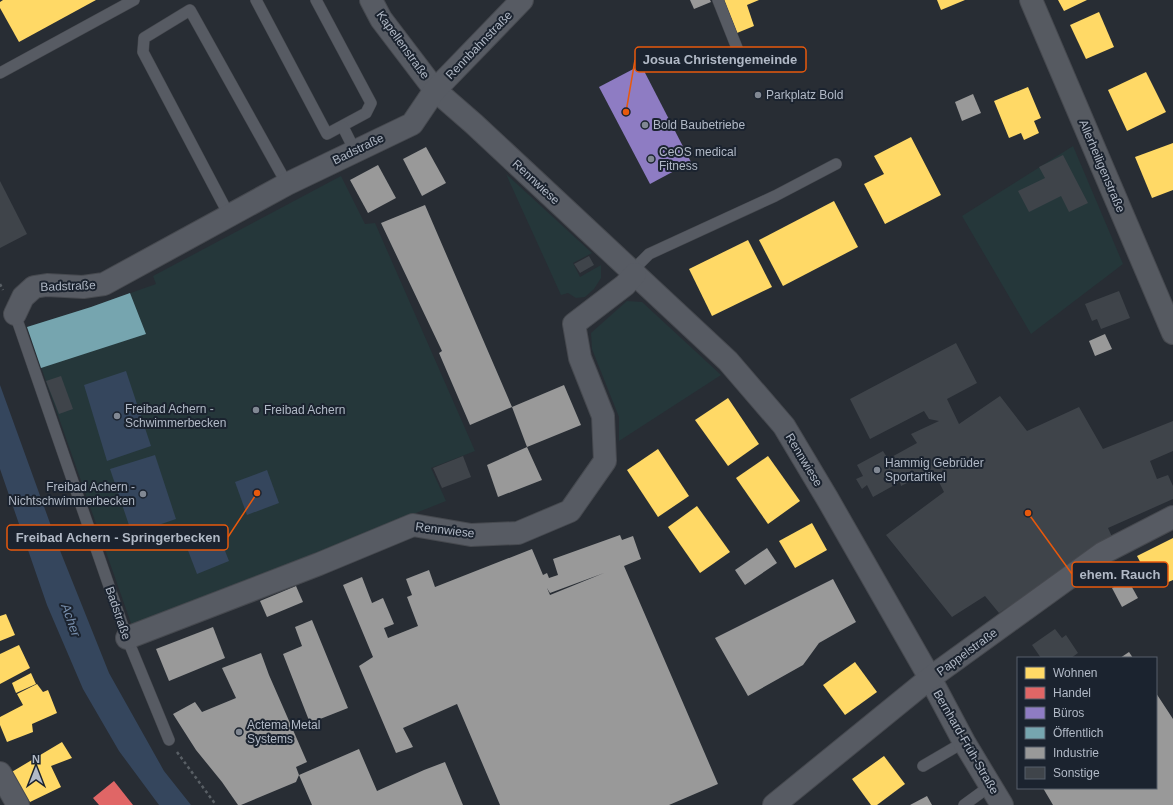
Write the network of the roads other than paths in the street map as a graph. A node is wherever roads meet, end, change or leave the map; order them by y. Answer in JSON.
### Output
{"nodes":[{"id":1,"x":134,"y":0,"type":"edge"},
{"id":2,"x":256,"y":0,"type":"edge"},
{"id":3,"x":316,"y":0,"type":"edge"},
{"id":4,"x":372,"y":0,"type":"edge"},
{"id":5,"x":522,"y":0,"type":"edge"},
{"id":6,"x":718,"y":0,"type":"edge"},
{"id":7,"x":1032,"y":0,"type":"edge"},
{"id":8,"x":739,"y":53,"type":"dead end"},
{"id":9,"x":0,"y":74,"type":"edge"},
{"id":10,"x":436,"y":90,"type":"junction"},
{"id":11,"x":343,"y":127,"type":"junction"},
{"id":12,"x":355,"y":151,"type":"junction"},
{"id":13,"x":836,"y":164,"type":"dead end"},
{"id":14,"x":286,"y":184,"type":"junction"},
{"id":15,"x":229,"y":215,"type":"junction"},
{"id":16,"x":633,"y":273,"type":"junction"},
{"id":17,"x":15,"y":314,"type":"joint"},
{"id":18,"x":1173,"y":333,"type":"edge"},
{"id":19,"x":1173,"y":517,"type":"edge"},
{"id":20,"x":127,"y":638,"type":"junction"},
{"id":21,"x":930,"y":678,"type":"junction"},
{"id":22,"x":169,"y":740,"type":"road end"},
{"id":23,"x":964,"y":742,"type":"junction"},
{"id":24,"x":923,"y":766,"type":"dead end"},
{"id":25,"x":0,"y":773,"type":"edge"},
{"id":26,"x":990,"y":786,"type":"junction"},
{"id":27,"x":18,"y":805,"type":"edge"},
{"id":28,"x":774,"y":805,"type":"edge"},
{"id":29,"x":964,"y":805,"type":"edge"},
{"id":30,"x":1002,"y":805,"type":"edge"}],
"edges":[{"from":1,"to":9,"type":"lane"},
{"from":2,"to":11,"type":"lane"},
{"from":3,"to":11,"type":"lane"},
{"from":4,"to":10,"type":"street","name":"Kapellenstraße"},
{"from":5,"to":10,"type":"street","name":"Rennbahnstraße"},
{"from":6,"to":8,"type":"lane"},
{"from":7,"to":18,"type":"street","name":"Allerheiligenstraße"},
{"from":10,"to":12,"type":"street","name":"Badstraße"},
{"from":10,"to":16,"type":"street","name":"Rennwiese"},
{"from":11,"to":12,"type":"lane"},
{"from":12,"to":14,"type":"street","name":"Badstraße"},
{"from":13,"to":16,"type":"lane"},
{"from":14,"to":15,"type":"street","name":"Badstraße"},
{"from":14,"to":15,"type":"lane"},
{"from":15,"to":17,"type":"street","name":"Badstraße"},
{"from":16,"to":20,"type":"street","name":"Rennwiese"},
{"from":16,"to":21,"type":"street","name":"Rennwiese"},
{"from":17,"to":20,"type":"lane","name":"Badstraße"},
{"from":19,"to":21,"type":"street","name":"Pappelstraße"},
{"from":20,"to":22,"type":"lane","name":"Badstraße"},
{"from":21,"to":23,"type":"street","name":"Bernhard-Früh-Straße"},
{"from":21,"to":28,"type":"street","name":"Pappelstraße"},
{"from":23,"to":24,"type":"lane"},
{"from":23,"to":26,"type":"street","name":"Bernhard-Früh-Straße"},
{"from":25,"to":27,"type":"street"},
{"from":26,"to":29,"type":"lane"},
{"from":26,"to":30,"type":"street","name":"Bernhard-Früh-Straße"}]}
